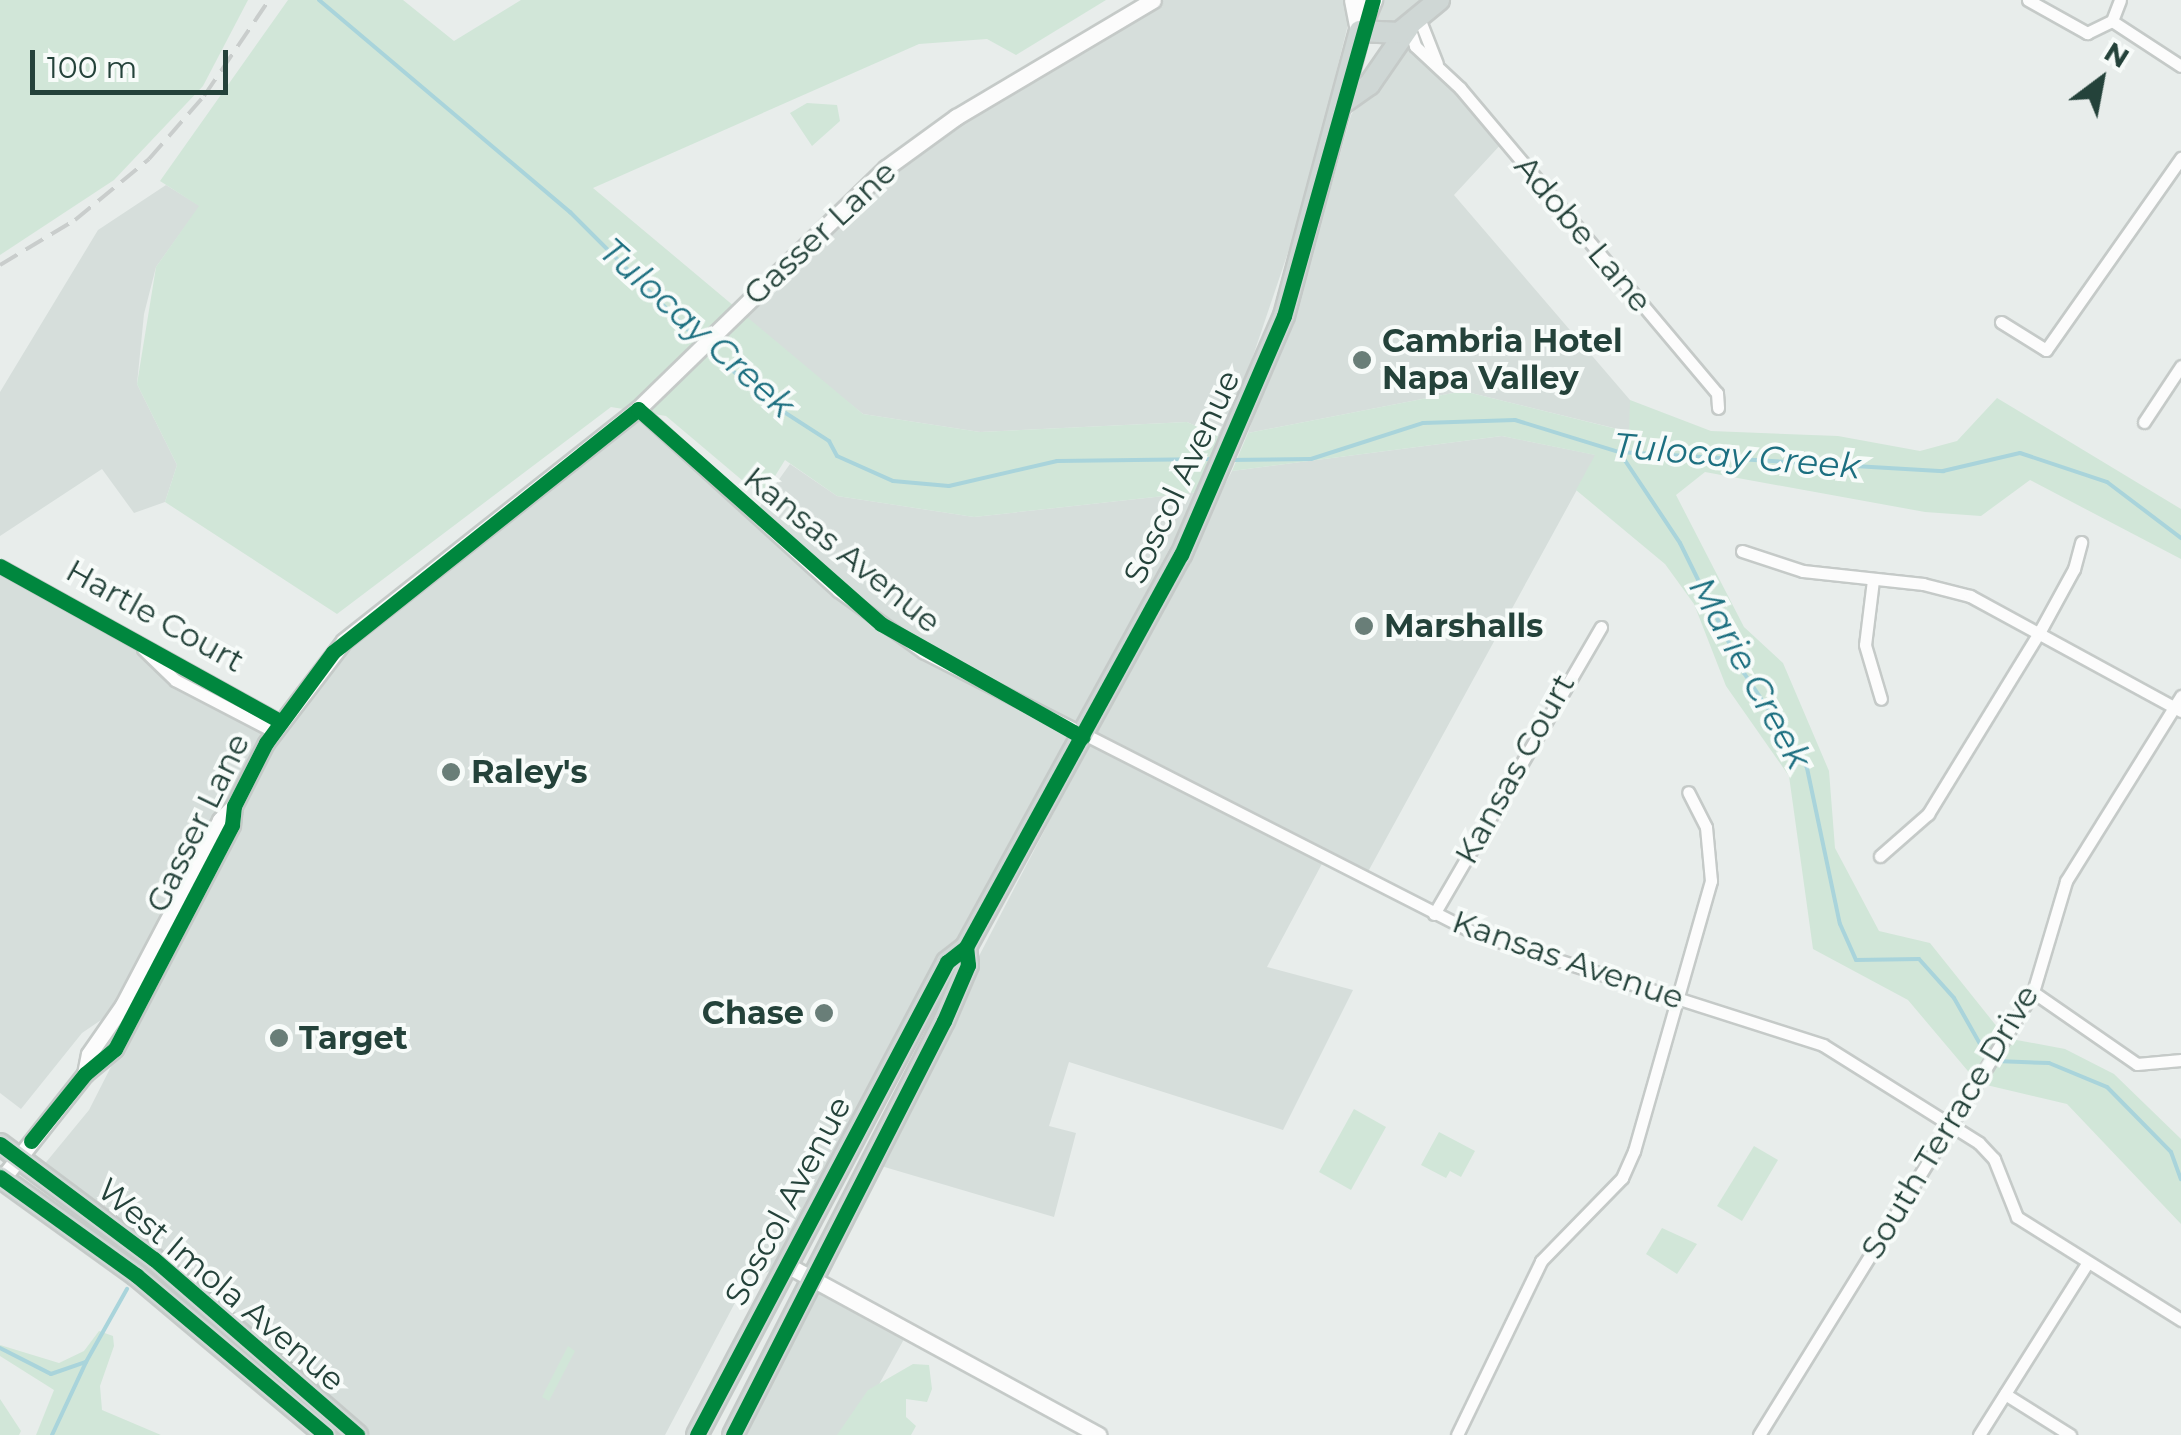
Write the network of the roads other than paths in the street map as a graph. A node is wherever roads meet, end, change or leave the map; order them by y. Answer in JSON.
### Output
{"nodes":[{"id":1,"x":1152,"y":0,"type":"edge"},
{"id":2,"x":1354,"y":0,"type":"edge"},
{"id":3,"x":1373,"y":0,"type":"edge"},
{"id":4,"x":1438,"y":0,"type":"edge"},
{"id":5,"x":2028,"y":0,"type":"edge"},
{"id":6,"x":2120,"y":0,"type":"edge"},
{"id":7,"x":2112,"y":21,"type":"junction"},
{"id":8,"x":1414,"y":22,"type":"junction"},
{"id":9,"x":1360,"y":31,"type":"junction"},
{"id":10,"x":2181,"y":66,"type":"edge"},
{"id":11,"x":1343,"y":102,"type":"junction"},
{"id":12,"x":2181,"y":158,"type":"edge"},
{"id":13,"x":2001,"y":322,"type":"dead end"},
{"id":14,"x":2181,"y":366,"type":"edge"},
{"id":15,"x":1718,"y":408,"type":"dead end"},
{"id":16,"x":638,"y":409,"type":"junction"},
{"id":17,"x":2144,"y":422,"type":"dead end"},
{"id":18,"x":2080,"y":542,"type":"dead end"},
{"id":19,"x":1742,"y":551,"type":"dead end"},
{"id":20,"x":0,"y":566,"type":"edge"},
{"id":21,"x":1874,"y":580,"type":"junction"},
{"id":22,"x":1602,"y":626,"type":"dead end"},
{"id":23,"x":2040,"y":631,"type":"junction"},
{"id":24,"x":1882,"y":698,"type":"dead end"},
{"id":25,"x":2179,"y":705,"type":"edge"},
{"id":26,"x":277,"y":726,"type":"junction"},
{"id":27,"x":1082,"y":737,"type":"junction"},
{"id":28,"x":1688,"y":792,"type":"dead end"},
{"id":29,"x":1880,"y":856,"type":"dead end"},
{"id":30,"x":1434,"y":914,"type":"junction"},
{"id":31,"x":966,"y":947,"type":"junction"},
{"id":32,"x":2033,"y":992,"type":"junction"},
{"id":33,"x":1676,"y":996,"type":"junction"},
{"id":34,"x":2181,"y":1060,"type":"edge"},
{"id":35,"x":1952,"y":1125,"type":"junction"},
{"id":36,"x":0,"y":1144,"type":"edge"},
{"id":37,"x":18,"y":1158,"type":"junction"},
{"id":38,"x":1,"y":1178,"type":"edge"},
{"id":39,"x":2088,"y":1262,"type":"junction"},
{"id":40,"x":785,"y":1264,"type":"junction"},
{"id":41,"x":812,"y":1278,"type":"junction"},
{"id":42,"x":2181,"y":1320,"type":"edge"},
{"id":43,"x":280,"y":1382,"type":"junction"},
{"id":44,"x":2005,"y":1394,"type":"junction"},
{"id":45,"x":326,"y":1435,"type":"edge"},
{"id":46,"x":356,"y":1435,"type":"edge"},
{"id":47,"x":697,"y":1435,"type":"edge"},
{"id":48,"x":734,"y":1435,"type":"edge"},
{"id":49,"x":1098,"y":1435,"type":"edge"},
{"id":50,"x":1457,"y":1435,"type":"edge"},
{"id":51,"x":1759,"y":1435,"type":"edge"},
{"id":52,"x":1980,"y":1435,"type":"edge"},
{"id":53,"x":2070,"y":1435,"type":"edge"}],
"edges":[{"from":1,"to":16,"type":"street","name":"Gasser Lane"},
{"from":2,"to":9,"type":"main road","name":"Soscol Avenue"},
{"from":3,"to":9,"type":"main road","name":"Soscol Avenue"},
{"from":4,"to":8,"type":"main road"},
{"from":5,"to":7,"type":"street"},
{"from":6,"to":7,"type":"street"},
{"from":7,"to":10,"type":"street"},
{"from":8,"to":9,"type":"main road"},
{"from":8,"to":11,"type":"main road"},
{"from":8,"to":15,"type":"street","name":"Adobe Lane"},
{"from":9,"to":11,"type":"main road","name":"Soscol Avenue"},
{"from":11,"to":27,"type":"main road","name":"Soscol Avenue"},
{"from":12,"to":13,"type":"street"},
{"from":14,"to":17,"type":"street"},
{"from":16,"to":26,"type":"street","name":"Gasser Lane"},
{"from":16,"to":27,"type":"street","name":"Kansas Avenue"},
{"from":18,"to":23,"type":"street"},
{"from":19,"to":21,"type":"street"},
{"from":20,"to":26,"type":"street","name":"Hartle Court"},
{"from":21,"to":23,"type":"street"},
{"from":21,"to":24,"type":"street"},
{"from":22,"to":30,"type":"street","name":"Kansas Court"},
{"from":23,"to":25,"type":"street"},
{"from":23,"to":29,"type":"street"},
{"from":25,"to":32,"type":"street","name":"South Terrace Drive"},
{"from":26,"to":37,"type":"street","name":"Gasser Lane"},
{"from":27,"to":30,"type":"street","name":"Kansas Avenue"},
{"from":27,"to":31,"type":"main road","name":"Soscol Avenue"},
{"from":28,"to":33,"type":"street"},
{"from":30,"to":33,"type":"street","name":"Kansas Avenue"},
{"from":31,"to":40,"type":"main road","name":"Soscol Avenue"},
{"from":31,"to":41,"type":"main road","name":"Soscol Avenue"},
{"from":32,"to":34,"type":"street"},
{"from":32,"to":35,"type":"street","name":"South Terrace Drive"},
{"from":33,"to":35,"type":"street","name":"Kansas Avenue"},
{"from":33,"to":50,"type":"street"},
{"from":35,"to":39,"type":"street","name":"Kansas Avenue"},
{"from":35,"to":51,"type":"street","name":"South Terrace Drive"},
{"from":36,"to":37,"type":"main road","name":"West Imola Avenue"},
{"from":37,"to":38,"type":"street","name":"Gasser Lane"},
{"from":37,"to":43,"type":"main road","name":"West Imola Avenue"},
{"from":38,"to":43,"type":"main road","name":"West Imola Avenue"},
{"from":39,"to":42,"type":"street","name":"Kansas Avenue"},
{"from":39,"to":44,"type":"street"},
{"from":40,"to":41,"type":"street"},
{"from":40,"to":47,"type":"main road","name":"Soscol Avenue"},
{"from":41,"to":48,"type":"main road","name":"Soscol Avenue"},
{"from":41,"to":49,"type":"street"},
{"from":43,"to":45,"type":"main road","name":"West Imola Avenue"},
{"from":43,"to":46,"type":"main road","name":"West Imola Avenue"},
{"from":44,"to":52,"type":"street"},
{"from":44,"to":53,"type":"street"}]}
